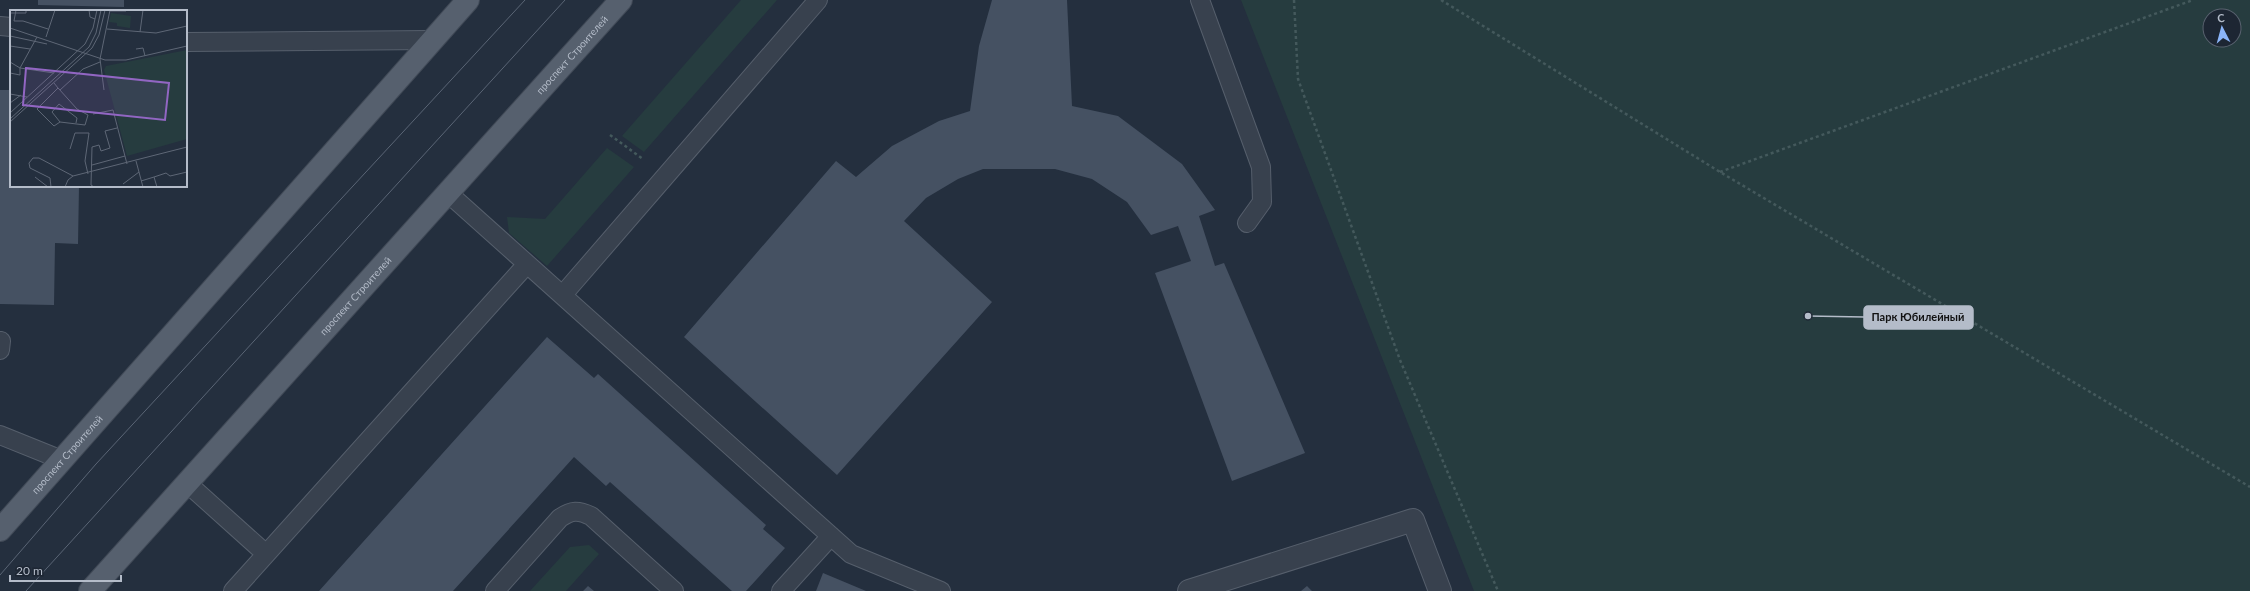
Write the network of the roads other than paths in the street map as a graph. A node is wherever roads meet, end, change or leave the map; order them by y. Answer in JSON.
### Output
{"nodes":[{"id":1,"x":468,"y":0,"type":"edge"},
{"id":2,"x":621,"y":0,"type":"edge"},
{"id":3,"x":818,"y":0,"type":"edge"},
{"id":4,"x":1200,"y":0,"type":"edge"},
{"id":5,"x":0,"y":26,"type":"edge"},
{"id":6,"x":10,"y":27,"type":"edge"},
{"id":7,"x":431,"y":40,"type":"junction"},
{"id":8,"x":187,"y":42,"type":"edge"},
{"id":9,"x":448,"y":193,"type":"junction"},
{"id":10,"x":1248,"y":223,"type":"dead end"},
{"id":11,"x":527,"y":264,"type":"junction"},
{"id":12,"x":566,"y":290,"type":"dead end"},
{"id":13,"x":0,"y":435,"type":"edge"},
{"id":14,"x":62,"y":460,"type":"junction"},
{"id":15,"x":187,"y":483,"type":"junction"},
{"id":16,"x":0,"y":530,"type":"edge"},
{"id":17,"x":831,"y":536,"type":"junction"},
{"id":18,"x":266,"y":554,"type":"junction"},
{"id":19,"x":90,"y":591,"type":"edge"},
{"id":20,"x":233,"y":591,"type":"edge"},
{"id":21,"x":494,"y":591,"type":"edge"},
{"id":22,"x":674,"y":591,"type":"edge"},
{"id":23,"x":781,"y":591,"type":"edge"},
{"id":24,"x":941,"y":591,"type":"edge"},
{"id":25,"x":1189,"y":591,"type":"edge"},
{"id":26,"x":1440,"y":591,"type":"edge"}],
"edges":[{"from":1,"to":7,"type":"main road","name":"проспект Строителей"},
{"from":2,"to":9,"type":"main road","name":"проспект Строителей"},
{"from":3,"to":12,"type":"lane"},
{"from":4,"to":10,"type":"lane"},
{"from":5,"to":6,"type":"lane"},
{"from":7,"to":8,"type":"lane"},
{"from":7,"to":14,"type":"main road","name":"проспект Строителей"},
{"from":9,"to":11,"type":"lane"},
{"from":9,"to":15,"type":"main road","name":"проспект Строителей"},
{"from":11,"to":17,"type":"lane"},
{"from":11,"to":18,"type":"lane"},
{"from":13,"to":14,"type":"lane"},
{"from":14,"to":16,"type":"main road","name":"проспект Строителей"},
{"from":15,"to":18,"type":"lane"},
{"from":15,"to":19,"type":"main road","name":"проспект Строителей"},
{"from":17,"to":23,"type":"lane"},
{"from":17,"to":24,"type":"lane"},
{"from":18,"to":20,"type":"lane"},
{"from":21,"to":22,"type":"lane"},
{"from":25,"to":26,"type":"street"}]}
